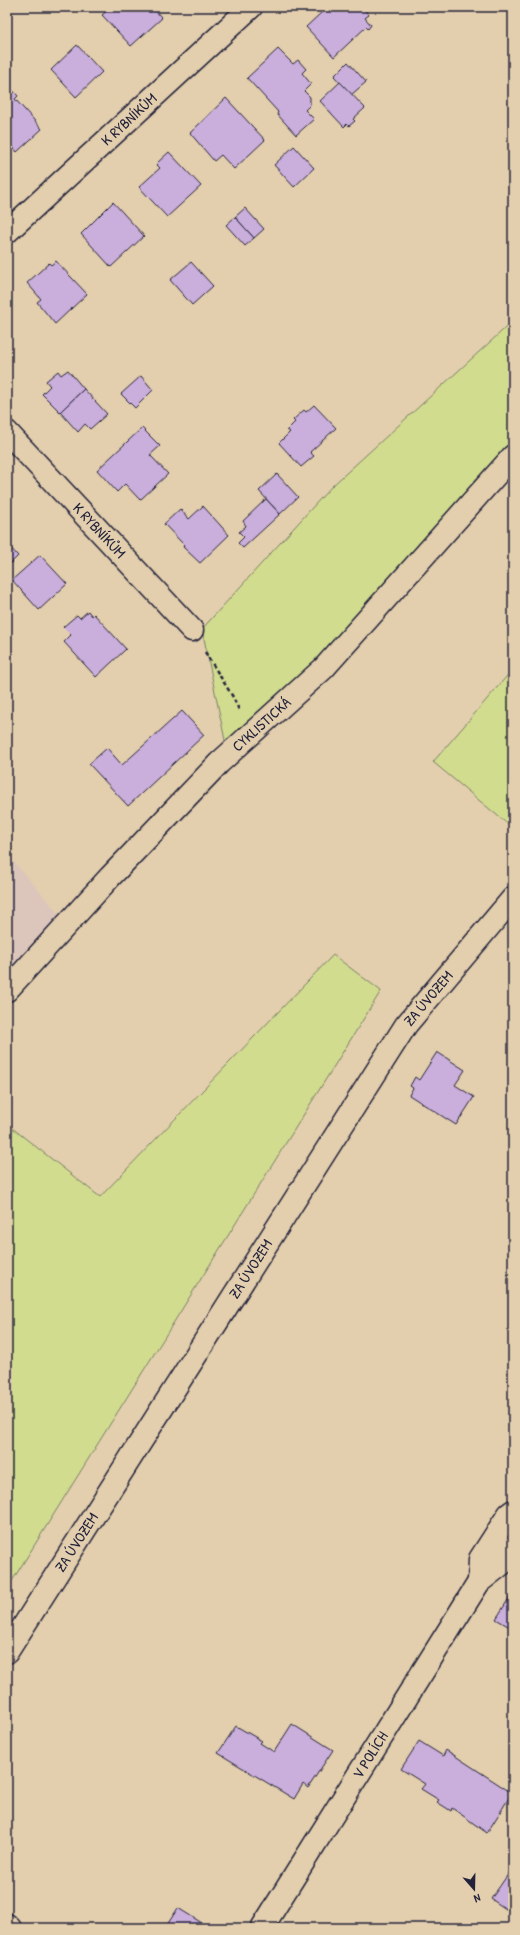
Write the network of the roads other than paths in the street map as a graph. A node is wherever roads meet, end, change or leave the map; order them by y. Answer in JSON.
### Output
{"nodes":[{"id":1,"x":251,"y":7,"type":"edge"},
{"id":2,"x":7,"y":232,"type":"edge"},
{"id":3,"x":7,"y":432,"type":"edge"},
{"id":4,"x":513,"y":456,"type":"edge"},
{"id":5,"x":192,"y":630,"type":"road end"},
{"id":6,"x":513,"y":898,"type":"edge"},
{"id":7,"x":7,"y":990,"type":"edge"},
{"id":8,"x":513,"y":1511,"type":"edge"},
{"id":9,"x":513,"y":1547,"type":"edge"},
{"id":10,"x":479,"y":1582,"type":"junction"},
{"id":11,"x":7,"y":1652,"type":"edge"},
{"id":12,"x":7,"y":1925,"type":"edge"},
{"id":13,"x":10,"y":1928,"type":"edge"},
{"id":14,"x":262,"y":1928,"type":"edge"}],
"edges":[{"from":1,"to":2,"type":"street","name":"K RYBNÍKŮM"},
{"from":3,"to":5,"type":"street","name":"K RYBNÍKŮM"},
{"from":4,"to":7,"type":"street","name":"CYKLISTICKÁ"},
{"from":6,"to":11,"type":"street","name":"ZA ÚVOZEM"},
{"from":8,"to":10,"type":"street","name":"V POLÍCH"},
{"from":9,"to":10,"type":"street","name":"V POLÍCH"},
{"from":10,"to":14,"type":"street","name":"V POLÍCH"},
{"from":12,"to":13,"type":"street"}]}
